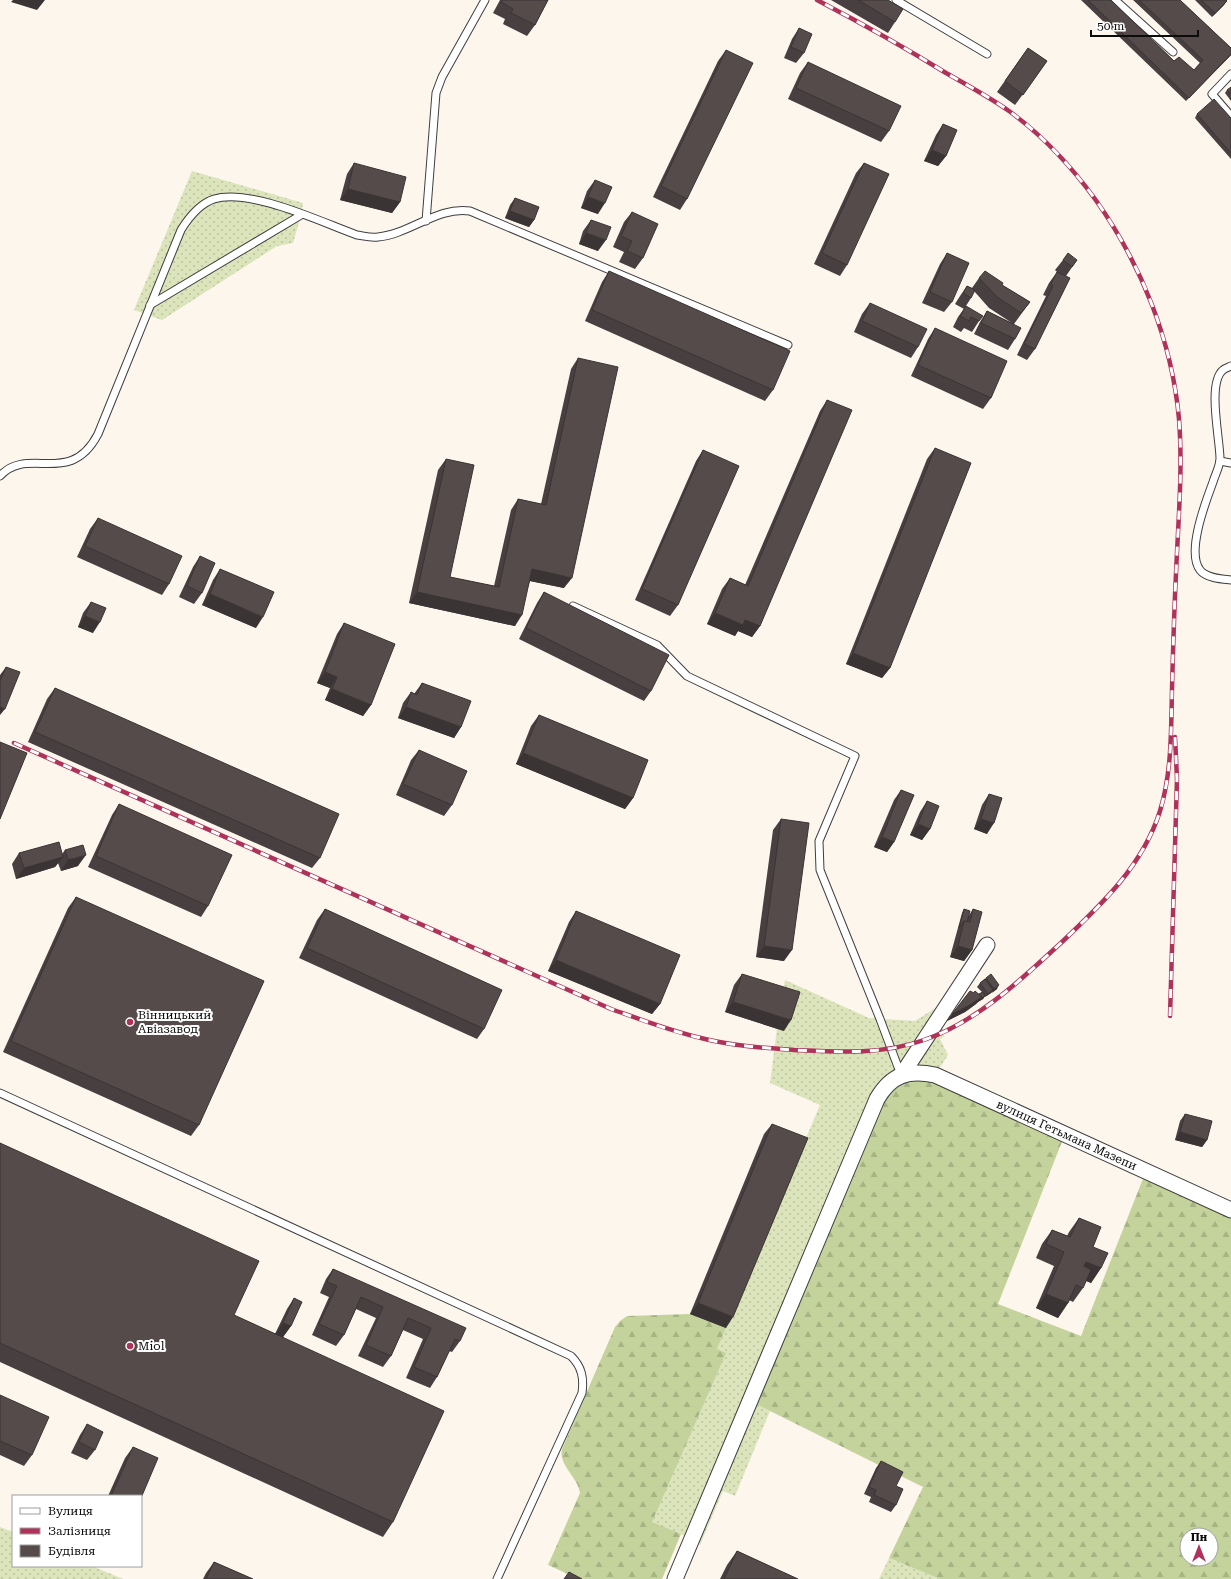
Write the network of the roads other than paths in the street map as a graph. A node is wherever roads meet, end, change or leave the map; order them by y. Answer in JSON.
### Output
{"nodes":[{"id":1,"x":485,"y":0,"type":"edge"},
{"id":2,"x":896,"y":0,"type":"edge"},
{"id":3,"x":1115,"y":0,"type":"edge"},
{"id":4,"x":1173,"y":52,"type":"dead end"},
{"id":5,"x":986,"y":54,"type":"dead end"},
{"id":6,"x":1231,"y":74,"type":"edge"},
{"id":7,"x":1231,"y":116,"type":"edge"},
{"id":8,"x":302,"y":215,"type":"junction"},
{"id":9,"x":426,"y":221,"type":"junction"},
{"id":10,"x":150,"y":305,"type":"junction"},
{"id":11,"x":788,"y":345,"type":"dead end"},
{"id":12,"x":1231,"y":366,"type":"edge"},
{"id":13,"x":1220,"y":461,"type":"junction"},
{"id":14,"x":1231,"y":463,"type":"edge"},
{"id":15,"x":0,"y":476,"type":"edge"},
{"id":16,"x":1231,"y":580,"type":"edge"},
{"id":17,"x":574,"y":606,"type":"edge"},
{"id":18,"x":987,"y":945,"type":"dead end"},
{"id":19,"x":901,"y":1076,"type":"junction"},
{"id":20,"x":0,"y":1094,"type":"edge"},
{"id":21,"x":1231,"y":1210,"type":"edge"},
{"id":22,"x":497,"y":1579,"type":"edge"},
{"id":23,"x":674,"y":1579,"type":"edge"}],
"edges":[{"from":1,"to":9,"type":"lane"},
{"from":2,"to":5,"type":"lane"},
{"from":3,"to":4,"type":"lane"},
{"from":6,"to":7,"type":"lane"},
{"from":8,"to":9,"type":"lane"},
{"from":8,"to":10,"type":"lane"},
{"from":8,"to":10,"type":"lane"},
{"from":9,"to":11,"type":"lane"},
{"from":10,"to":15,"type":"lane"},
{"from":12,"to":13,"type":"lane"},
{"from":13,"to":14,"type":"lane"},
{"from":13,"to":16,"type":"lane"},
{"from":17,"to":19,"type":"lane"},
{"from":18,"to":19,"type":"street"},
{"from":19,"to":21,"type":"street","name":"вулиця Гетьмана Мазепи"},
{"from":19,"to":23,"type":"street"},
{"from":20,"to":22,"type":"lane"}]}
